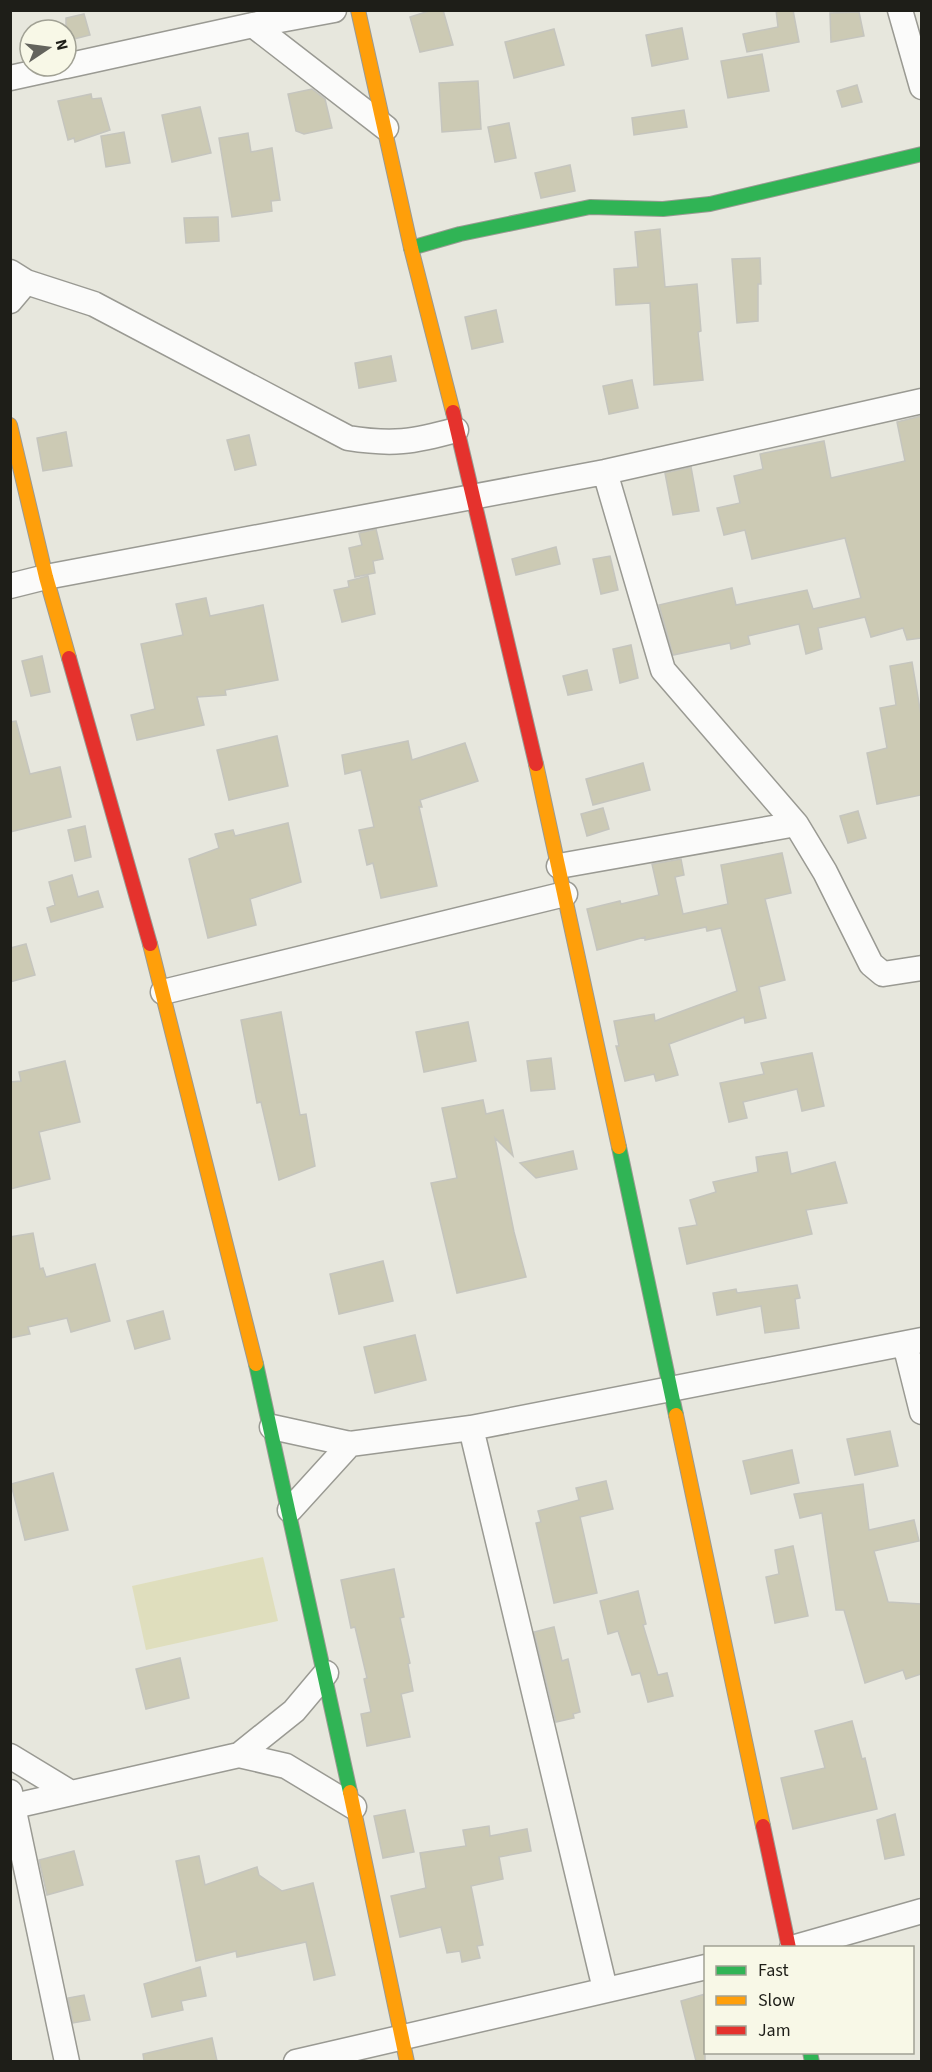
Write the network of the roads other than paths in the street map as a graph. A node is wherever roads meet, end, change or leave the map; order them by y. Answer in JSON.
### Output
{"nodes":[{"id":1,"x":334,"y":10,"type":"edge"},
{"id":2,"x":358,"y":10,"type":"edge"},
{"id":3,"x":900,"y":10,"type":"edge"},
{"id":4,"x":252,"y":25,"type":"junction"},
{"id":5,"x":78,"y":63,"type":"edge"},
{"id":6,"x":921,"y":87,"type":"edge"},
{"id":7,"x":386,"y":128,"type":"junction"},
{"id":8,"x":921,"y":154,"type":"edge"},
{"id":9,"x":411,"y":248,"type":"junction"},
{"id":10,"x":18,"y":277,"type":"edge"},
{"id":11,"x":10,"y":301,"type":"edge"},
{"id":12,"x":921,"y":401,"type":"edge"},
{"id":13,"x":10,"y":425,"type":"edge"},
{"id":14,"x":456,"y":430,"type":"junction"},
{"id":15,"x":605,"y":472,"type":"junction"},
{"id":16,"x":475,"y":497,"type":"junction"},
{"id":17,"x":46,"y":577,"type":"junction"},
{"id":18,"x":10,"y":586,"type":"edge"},
{"id":19,"x":796,"y":824,"type":"junction"},
{"id":20,"x":559,"y":866,"type":"junction"},
{"id":21,"x":565,"y":894,"type":"junction"},
{"id":22,"x":921,"y":968,"type":"edge"},
{"id":23,"x":163,"y":992,"type":"junction"},
{"id":24,"x":913,"y":1342,"type":"edge"},
{"id":25,"x":669,"y":1390,"type":"junction"},
{"id":26,"x":921,"y":1412,"type":"edge"},
{"id":27,"x":272,"y":1427,"type":"junction"},
{"id":28,"x":471,"y":1428,"type":"junction"},
{"id":29,"x":350,"y":1444,"type":"junction"},
{"id":30,"x":290,"y":1510,"type":"junction"},
{"id":31,"x":326,"y":1673,"type":"junction"},
{"id":32,"x":239,"y":1755,"type":"junction"},
{"id":33,"x":10,"y":1756,"type":"edge"},
{"id":34,"x":71,"y":1793,"type":"junction"},
{"id":35,"x":11,"y":1802,"type":"edge"},
{"id":36,"x":354,"y":1806,"type":"junction"},
{"id":37,"x":921,"y":1911,"type":"edge"},
{"id":38,"x":791,"y":1946,"type":"edge"},
{"id":39,"x":795,"y":1946,"type":"edge"},
{"id":40,"x":704,"y":1967,"type":"edge"},
{"id":41,"x":605,"y":1989,"type":"junction"},
{"id":42,"x":403,"y":2037,"type":"junction"},
{"id":43,"x":67,"y":2061,"type":"edge"},
{"id":44,"x":296,"y":2061,"type":"edge"},
{"id":45,"x":407,"y":2061,"type":"edge"}],
"edges":[{"from":1,"to":4,"type":"street"},
{"from":2,"to":7,"type":"street"},
{"from":3,"to":6,"type":"street"},
{"from":4,"to":5,"type":"street"},
{"from":4,"to":7,"type":"street"},
{"from":7,"to":9,"type":"street"},
{"from":8,"to":9,"type":"street"},
{"from":9,"to":14,"type":"street"},
{"from":10,"to":11,"type":"street"},
{"from":10,"to":14,"type":"street"},
{"from":12,"to":15,"type":"street"},
{"from":13,"to":17,"type":"street"},
{"from":14,"to":16,"type":"street"},
{"from":15,"to":16,"type":"street"},
{"from":15,"to":19,"type":"street"},
{"from":16,"to":17,"type":"street"},
{"from":16,"to":20,"type":"street"},
{"from":17,"to":18,"type":"street"},
{"from":17,"to":23,"type":"street"},
{"from":19,"to":20,"type":"street"},
{"from":19,"to":22,"type":"street"},
{"from":20,"to":21,"type":"street"},
{"from":21,"to":23,"type":"street"},
{"from":21,"to":25,"type":"street"},
{"from":23,"to":27,"type":"street"},
{"from":24,"to":25,"type":"street"},
{"from":24,"to":26,"type":"street"},
{"from":25,"to":28,"type":"street"},
{"from":25,"to":38,"type":"street"},
{"from":27,"to":29,"type":"street"},
{"from":27,"to":30,"type":"street"},
{"from":28,"to":29,"type":"street"},
{"from":28,"to":41,"type":"street"},
{"from":29,"to":30,"type":"street"},
{"from":30,"to":31,"type":"street"},
{"from":31,"to":32,"type":"street"},
{"from":31,"to":36,"type":"street"},
{"from":32,"to":34,"type":"street"},
{"from":32,"to":36,"type":"street"},
{"from":33,"to":34,"type":"street"},
{"from":34,"to":35,"type":"street"},
{"from":35,"to":43,"type":"street"},
{"from":36,"to":42,"type":"street"},
{"from":37,"to":39,"type":"street"},
{"from":40,"to":41,"type":"street"},
{"from":41,"to":42,"type":"street"},
{"from":42,"to":44,"type":"street"},
{"from":42,"to":45,"type":"street"}]}
